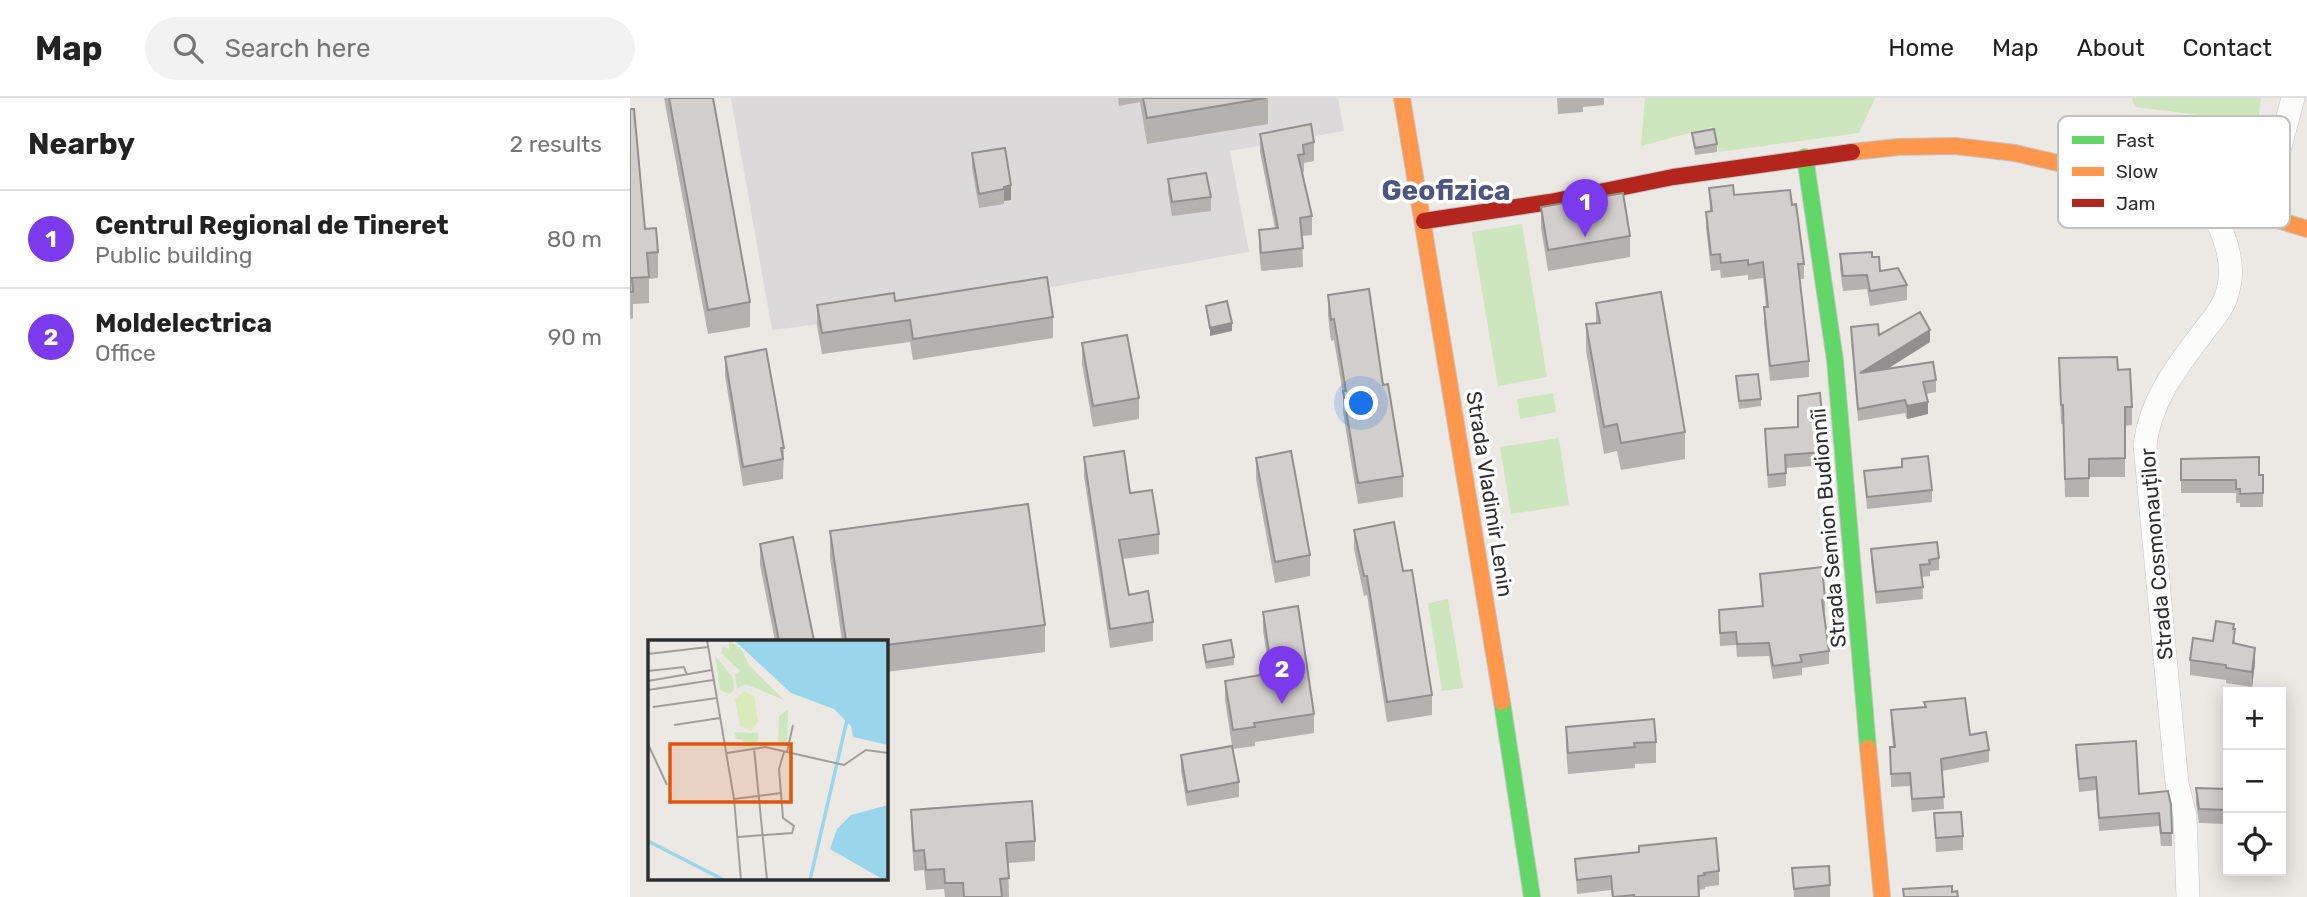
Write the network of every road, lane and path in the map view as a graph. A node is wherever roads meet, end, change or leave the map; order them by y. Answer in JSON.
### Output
{"nodes":[{"id":1,"x":1402,"y":98,"type":"edge"},
{"id":2,"x":2293,"y":98,"type":"edge"},
{"id":3,"x":2288,"y":116,"type":"edge"},
{"id":4,"x":1805,"y":158,"type":"junction"},
{"id":5,"x":2058,"y":163,"type":"edge"},
{"id":6,"x":1424,"y":221,"type":"junction"},
{"id":7,"x":2290,"y":224,"type":"edge"},
{"id":8,"x":2221,"y":228,"type":"edge"},
{"id":9,"x":2307,"y":229,"type":"edge"},
{"id":10,"x":1532,"y":897,"type":"edge"},
{"id":11,"x":1882,"y":897,"type":"edge"},
{"id":12,"x":2188,"y":897,"type":"edge"}],
"edges":[{"from":1,"to":6,"type":"street","name":"Strada Vladimir Lenin"},
{"from":2,"to":3,"type":"street"},
{"from":4,"to":5,"type":"street"},
{"from":4,"to":6,"type":"street"},
{"from":4,"to":11,"type":"street","name":"Strada Semion Budionnîi"},
{"from":6,"to":10,"type":"street","name":"Strada Vladimir Lenin"},
{"from":7,"to":9,"type":"street"},
{"from":8,"to":12,"type":"street","name":"Strada Cosmonauților"}]}
